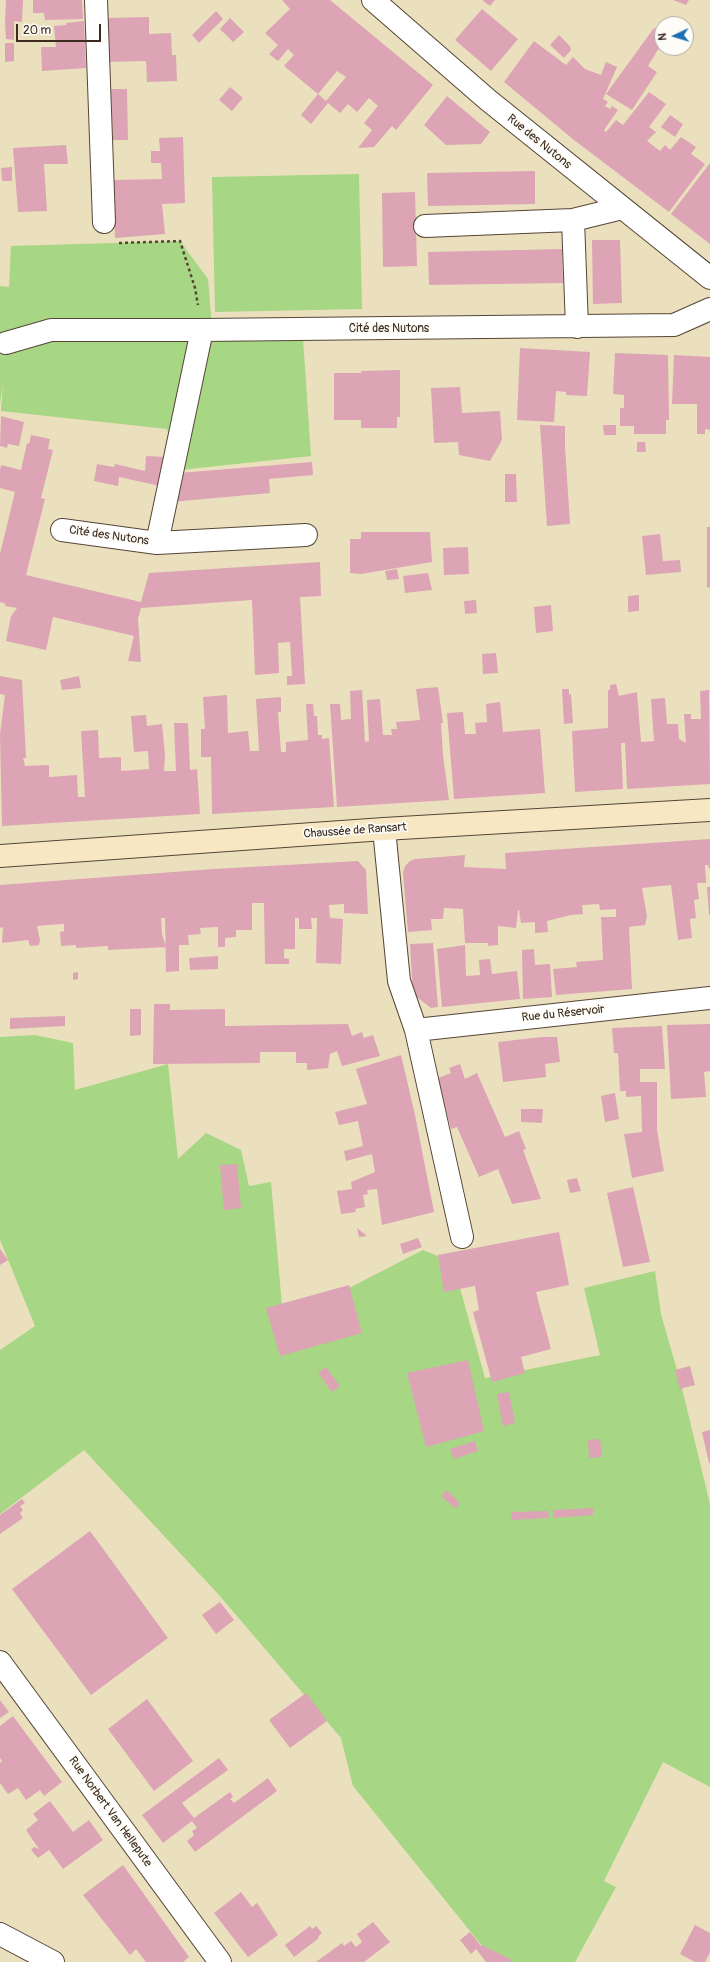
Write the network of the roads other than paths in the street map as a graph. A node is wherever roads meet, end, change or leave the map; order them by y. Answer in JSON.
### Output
{"nodes":[{"id":1,"x":96,"y":0,"type":"edge"},
{"id":2,"x":373,"y":0,"type":"edge"},
{"id":3,"x":622,"y":208,"type":"junction"},
{"id":4,"x":573,"y":220,"type":"junction"},
{"id":5,"x":104,"y":222,"type":"road end"},
{"id":6,"x":425,"y":226,"type":"dead end"},
{"id":7,"x":710,"y":278,"type":"edge"},
{"id":8,"x":710,"y":309,"type":"edge"},
{"id":9,"x":577,"y":327,"type":"junction"},
{"id":10,"x":202,"y":330,"type":"junction"},
{"id":11,"x":6,"y":343,"type":"dead end"},
{"id":12,"x":62,"y":530,"type":"dead end"},
{"id":13,"x":306,"y":535,"type":"dead end"},
{"id":14,"x":157,"y":543,"type":"junction"},
{"id":15,"x":710,"y":810,"type":"edge"},
{"id":16,"x":384,"y":829,"type":"junction"},
{"id":17,"x":0,"y":856,"type":"edge"},
{"id":18,"x":710,"y":998,"type":"edge"},
{"id":19,"x":416,"y":1030,"type":"junction"},
{"id":20,"x":462,"y":1237,"type":"dead end"},
{"id":21,"x":0,"y":1662,"type":"edge"},
{"id":22,"x":0,"y":1934,"type":"edge"},
{"id":23,"x":53,"y":1962,"type":"edge"},
{"id":24,"x":220,"y":1962,"type":"edge"}],
"edges":[{"from":1,"to":5,"type":"street"},
{"from":2,"to":3,"type":"street","name":"Rue des Nutons"},
{"from":3,"to":4,"type":"street"},
{"from":3,"to":7,"type":"street","name":"Rue des Nutons"},
{"from":4,"to":6,"type":"street"},
{"from":4,"to":9,"type":"street"},
{"from":8,"to":9,"type":"street","name":"Cité des Nutons"},
{"from":9,"to":10,"type":"street","name":"Cité des Nutons"},
{"from":10,"to":11,"type":"street","name":"Cité des Nutons"},
{"from":10,"to":14,"type":"street","name":"Cité des Nutons"},
{"from":12,"to":14,"type":"street","name":"Cité des Nutons"},
{"from":13,"to":14,"type":"street","name":"Cité des Nutons"},
{"from":15,"to":16,"type":"main road","name":"Chaussée de Ransart"},
{"from":16,"to":17,"type":"main road","name":"Chaussée de Ransart"},
{"from":16,"to":19,"type":"street"},
{"from":18,"to":19,"type":"street","name":"Rue du Réservoir"},
{"from":19,"to":20,"type":"street"},
{"from":21,"to":24,"type":"street","name":"Rue Norbert Van Hellepute"},
{"from":22,"to":23,"type":"street"}]}
